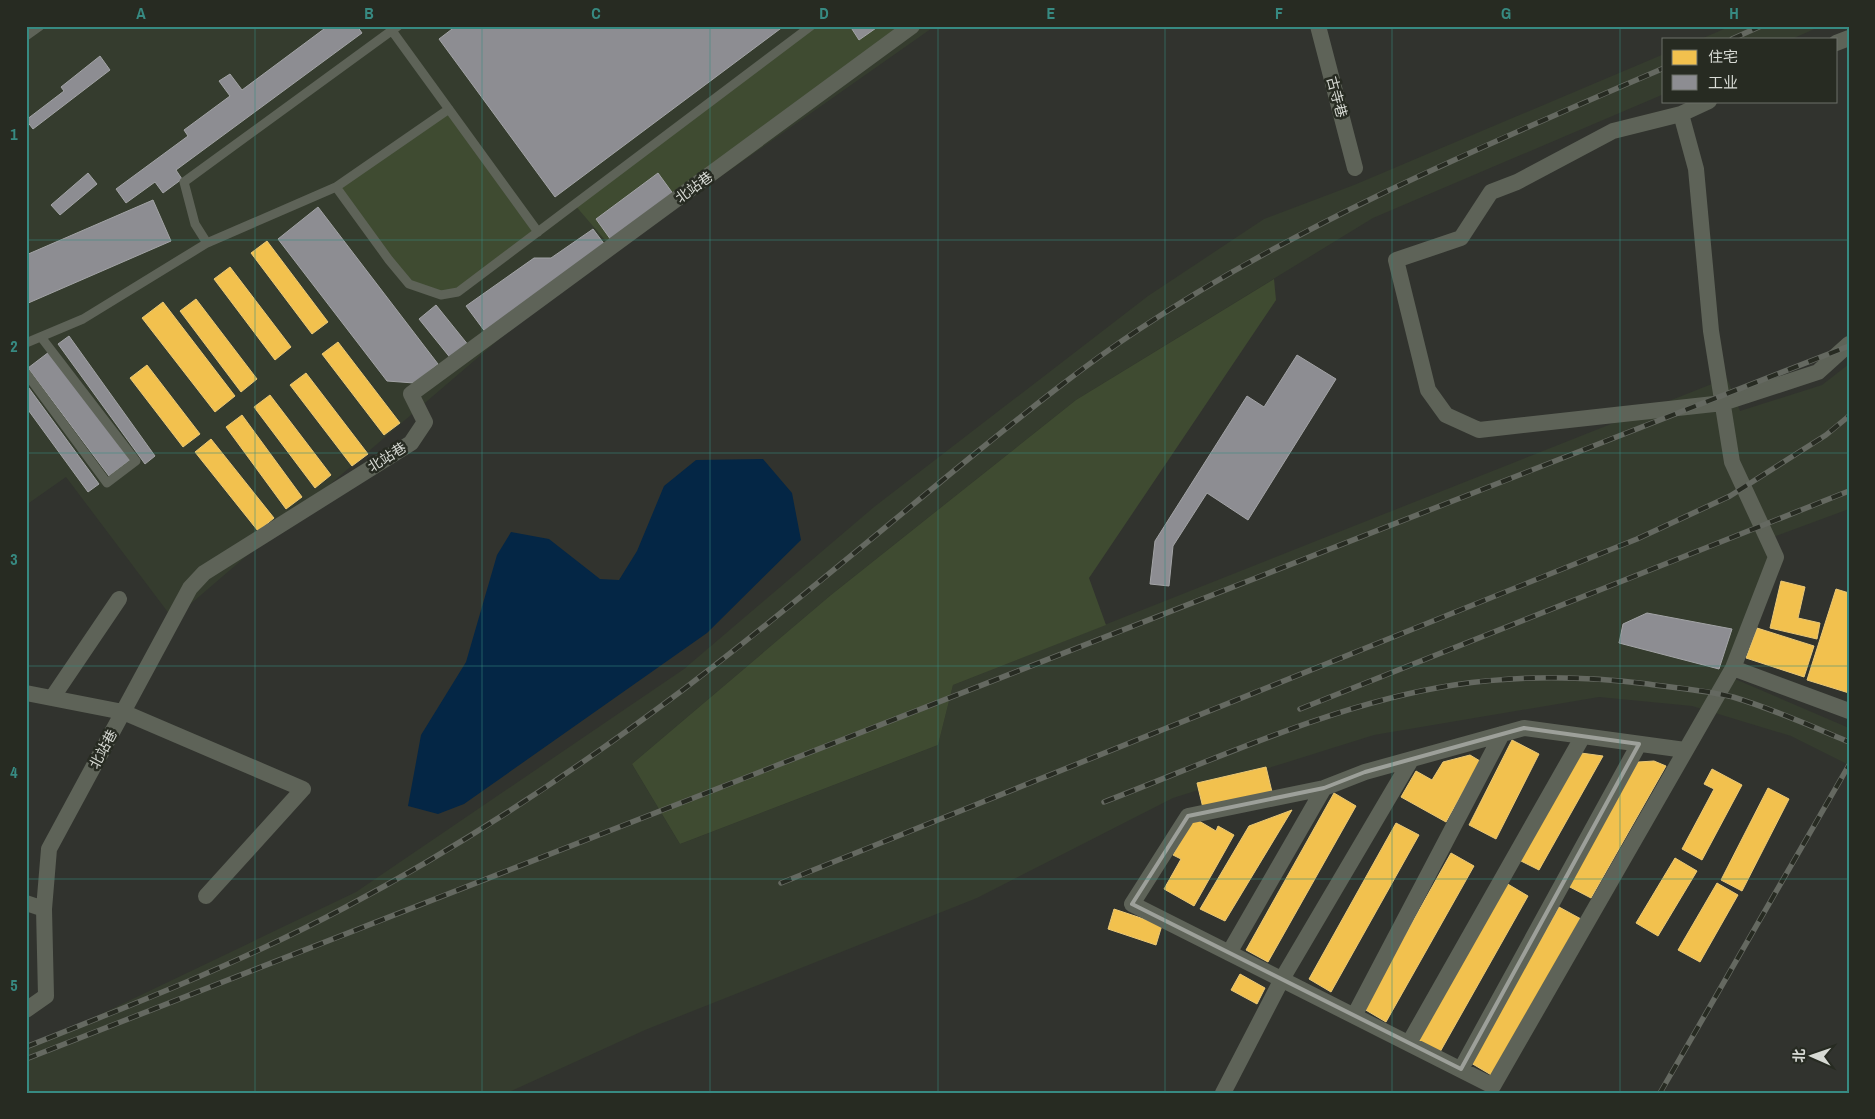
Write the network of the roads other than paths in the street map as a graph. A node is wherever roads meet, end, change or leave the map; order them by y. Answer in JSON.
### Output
{"nodes":[{"id":1,"x":40,"y":26,"type":"edge"},
{"id":2,"x":811,"y":26,"type":"edge"},
{"id":3,"x":912,"y":26,"type":"edge"},
{"id":4,"x":1318,"y":26,"type":"edge"},
{"id":5,"x":393,"y":28,"type":"edge"},
{"id":6,"x":26,"y":36,"type":"edge"},
{"id":7,"x":1707,"y":102,"type":"edge"},
{"id":8,"x":449,"y":109,"type":"junction"},
{"id":9,"x":1681,"y":114,"type":"junction"},
{"id":10,"x":1355,"y":168,"type":"dead end"},
{"id":11,"x":336,"y":187,"type":"junction"},
{"id":12,"x":538,"y":232,"type":"junction"},
{"id":13,"x":207,"y":243,"type":"junction"},
{"id":14,"x":41,"y":337,"type":"junction"},
{"id":15,"x":26,"y":343,"type":"edge"},
{"id":16,"x":1849,"y":344,"type":"edge"},
{"id":17,"x":26,"y":373,"type":"edge"},
{"id":18,"x":1723,"y":403,"type":"junction"},
{"id":19,"x":119,"y":599,"type":"dead end"},
{"id":20,"x":1733,"y":668,"type":"junction"},
{"id":21,"x":26,"y":692,"type":"edge"},
{"id":22,"x":52,"y":698,"type":"junction"},
{"id":23,"x":1849,"y":711,"type":"edge"},
{"id":24,"x":123,"y":712,"type":"junction"},
{"id":25,"x":1502,"y":734,"type":"junction"},
{"id":26,"x":1583,"y":736,"type":"junction"},
{"id":27,"x":1639,"y":744,"type":"junction"},
{"id":28,"x":1685,"y":750,"type":"junction"},
{"id":29,"x":1411,"y":760,"type":"junction"},
{"id":30,"x":1324,"y":788,"type":"junction"},
{"id":31,"x":206,"y":896,"type":"dead end"},
{"id":32,"x":26,"y":903,"type":"edge"},
{"id":33,"x":44,"y":909,"type":"junction"},
{"id":34,"x":1229,"y":953,"type":"junction"},
{"id":35,"x":1282,"y":979,"type":"junction"},
{"id":36,"x":26,"y":1010,"type":"edge"},
{"id":37,"x":1354,"y":1016,"type":"junction"},
{"id":38,"x":1409,"y":1043,"type":"junction"},
{"id":39,"x":1461,"y":1069,"type":"junction"},
{"id":40,"x":1224,"y":1093,"type":"edge"}],
"edges":[{"from":1,"to":6,"type":"lane"},
{"from":2,"to":12,"type":"lane"},
{"from":3,"to":24,"type":"street","name":"北站巷"},
{"from":4,"to":10,"type":"street","name":"古寺巷"},
{"from":5,"to":8,"type":"lane"},
{"from":5,"to":13,"type":"lane"},
{"from":7,"to":9,"type":"street"},
{"from":8,"to":11,"type":"lane"},
{"from":8,"to":12,"type":"lane"},
{"from":9,"to":18,"type":"street"},
{"from":9,"to":18,"type":"street"},
{"from":11,"to":12,"type":"lane"},
{"from":11,"to":13,"type":"lane"},
{"from":13,"to":14,"type":"lane"},
{"from":14,"to":15,"type":"lane"},
{"from":14,"to":17,"type":"lane"},
{"from":16,"to":18,"type":"street"},
{"from":18,"to":20,"type":"street"},
{"from":19,"to":22,"type":"street"},
{"from":20,"to":23,"type":"street"},
{"from":20,"to":28,"type":"street"},
{"from":21,"to":22,"type":"street"},
{"from":22,"to":24,"type":"street"},
{"from":24,"to":31,"type":"street"},
{"from":24,"to":33,"type":"street","name":"北站巷"},
{"from":25,"to":26,"type":"street"},
{"from":25,"to":29,"type":"street"},
{"from":25,"to":37,"type":"street"},
{"from":26,"to":27,"type":"street"},
{"from":26,"to":38,"type":"street"},
{"from":27,"to":28,"type":"street"},
{"from":27,"to":39,"type":"street"},
{"from":28,"to":39,"type":"street"},
{"from":29,"to":30,"type":"street"},
{"from":29,"to":35,"type":"street"},
{"from":30,"to":34,"type":"street"},
{"from":30,"to":34,"type":"street"},
{"from":32,"to":33,"type":"street"},
{"from":33,"to":36,"type":"street","name":"北站巷"},
{"from":34,"to":35,"type":"street"},
{"from":35,"to":37,"type":"street"},
{"from":35,"to":40,"type":"street"},
{"from":37,"to":38,"type":"street"},
{"from":38,"to":39,"type":"street"}]}
